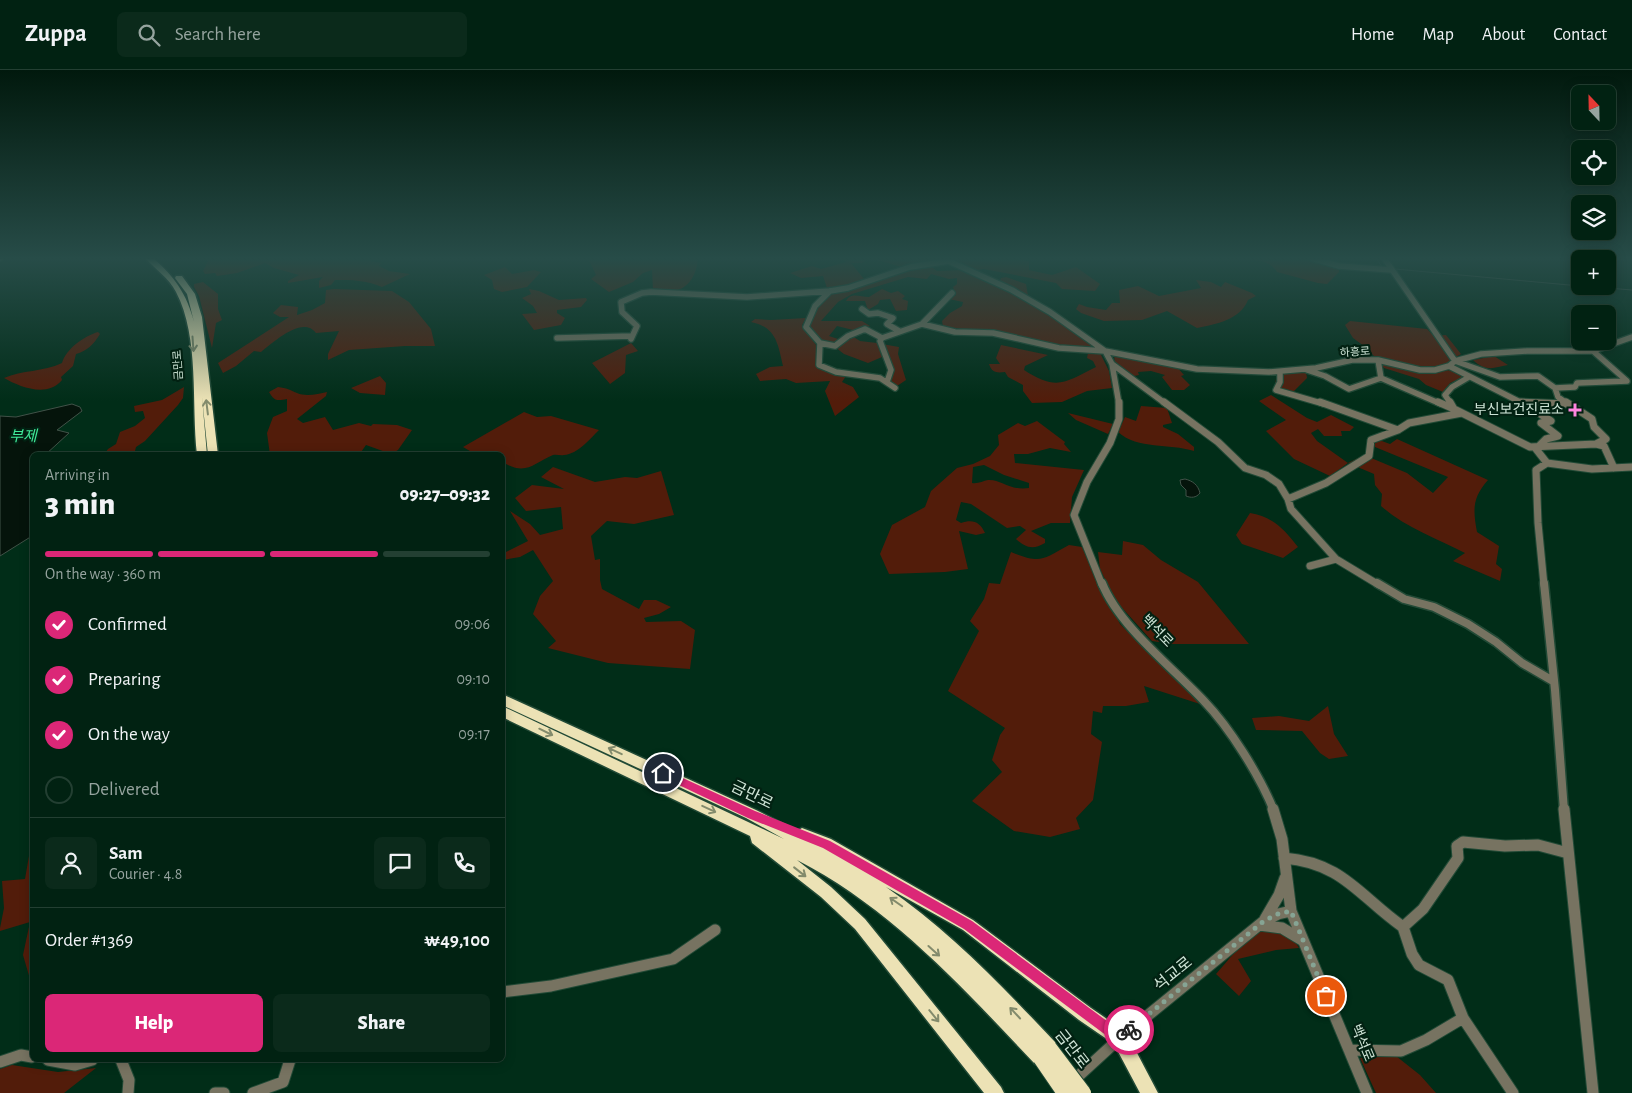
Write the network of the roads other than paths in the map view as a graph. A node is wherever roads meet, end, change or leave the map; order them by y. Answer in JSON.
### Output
{"nodes":[{"id":1,"x":186,"y":306,"type":"edge"},
{"id":2,"x":195,"y":306,"type":"edge"},
{"id":3,"x":621,"y":306,"type":"edge"},
{"id":4,"x":815,"y":306,"type":"edge"},
{"id":5,"x":938,"y":306,"type":"edge"},
{"id":6,"x":1039,"y":306,"type":"edge"},
{"id":7,"x":1417,"y":306,"type":"edge"},
{"id":8,"x":862,"y":309,"type":"dead end"},
{"id":9,"x":922,"y":324,"type":"junction"},
{"id":10,"x":899,"y":331,"type":"junction"},
{"id":11,"x":1632,"y":337,"type":"edge"},
{"id":12,"x":557,"y":338,"type":"dead end"},
{"id":13,"x":882,"y":338,"type":"junction"},
{"id":14,"x":820,"y":343,"type":"junction"},
{"id":15,"x":1616,"y":343,"type":"edge"},
{"id":16,"x":1593,"y":350,"type":"joint"},
{"id":17,"x":1105,"y":351,"type":"junction"},
{"id":18,"x":1378,"y":360,"type":"junction"},
{"id":19,"x":1455,"y":361,"type":"junction"},
{"id":20,"x":1112,"y":364,"type":"junction"},
{"id":21,"x":1449,"y":366,"type":"junction"},
{"id":22,"x":1304,"y":369,"type":"junction"},
{"id":23,"x":1280,"y":372,"type":"junction"},
{"id":24,"x":1469,"y":377,"type":"junction"},
{"id":25,"x":1381,"y":378,"type":"junction"},
{"id":26,"x":887,"y":382,"type":"junction"},
{"id":27,"x":896,"y":388,"type":"dead end"},
{"id":28,"x":1555,"y":388,"type":"junction"},
{"id":29,"x":1567,"y":404,"type":"junction"},
{"id":30,"x":1521,"y":407,"type":"dead end"},
{"id":31,"x":1454,"y":409,"type":"junction"},
{"id":32,"x":1462,"y":413,"type":"junction"},
{"id":33,"x":1398,"y":430,"type":"junction"},
{"id":34,"x":1596,"y":444,"type":"junction"},
{"id":35,"x":1536,"y":448,"type":"junction"},
{"id":36,"x":202,"y":452,"type":"edge"},
{"id":37,"x":213,"y":452,"type":"edge"},
{"id":38,"x":1547,"y":462,"type":"junction"},
{"id":39,"x":1632,"y":467,"type":"edge"},
{"id":40,"x":1614,"y":468,"type":"junction"},
{"id":41,"x":1288,"y":498,"type":"junction"},
{"id":42,"x":1336,"y":559,"type":"junction"},
{"id":43,"x":1310,"y":566,"type":"dead end"},
{"id":44,"x":1553,"y":681,"type":"junction"},
{"id":45,"x":505,"y":700,"type":"edge"},
{"id":46,"x":505,"y":712,"type":"edge"},
{"id":47,"x":751,"y":814,"type":"junction"},
{"id":48,"x":734,"y":821,"type":"junction"},
{"id":49,"x":1568,"y":853,"type":"junction"},
{"id":50,"x":1284,"y":858,"type":"junction"},
{"id":51,"x":1286,"y":873,"type":"junction"},
{"id":52,"x":1291,"y":911,"type":"junction"},
{"id":53,"x":1261,"y":923,"type":"junction"},
{"id":54,"x":1404,"y":927,"type":"junction"},
{"id":55,"x":715,"y":930,"type":"dead end"},
{"id":56,"x":1304,"y":941,"type":"junction"},
{"id":57,"x":505,"y":992,"type":"edge"},
{"id":58,"x":1463,"y":1018,"type":"junction"},
{"id":59,"x":1120,"y":1038,"type":"junction"},
{"id":60,"x":1348,"y":1050,"type":"junction"},
{"id":61,"x":1045,"y":1053,"type":"junction"},
{"id":62,"x":30,"y":1057,"type":"edge"},
{"id":63,"x":0,"y":1062,"type":"edge"},
{"id":64,"x":59,"y":1062,"type":"edge"},
{"id":65,"x":85,"y":1062,"type":"edge"},
{"id":66,"x":122,"y":1062,"type":"edge"},
{"id":67,"x":289,"y":1062,"type":"edge"},
{"id":68,"x":994,"y":1092,"type":"edge"},
{"id":69,"x":128,"y":1093,"type":"edge"},
{"id":70,"x":215,"y":1093,"type":"edge"},
{"id":71,"x":224,"y":1093,"type":"edge"},
{"id":72,"x":253,"y":1093,"type":"edge"},
{"id":73,"x":1060,"y":1093,"type":"edge"},
{"id":74,"x":1065,"y":1093,"type":"edge"},
{"id":75,"x":1083,"y":1093,"type":"edge"},
{"id":76,"x":1149,"y":1093,"type":"edge"},
{"id":77,"x":1367,"y":1093,"type":"edge"},
{"id":78,"x":1513,"y":1093,"type":"edge"},
{"id":79,"x":1593,"y":1093,"type":"edge"}],
"edges":[{"from":1,"to":36,"type":"highway","name":"금만로","one_way":true},
{"from":37,"to":2,"type":"highway","name":"금만로","one_way":true},
{"from":3,"to":12,"type":"street"},
{"from":4,"to":14,"type":"street"},
{"from":5,"to":9,"type":"street"},
{"from":6,"to":17,"type":"street","name":"백석로"},
{"from":7,"to":19,"type":"street"},
{"from":8,"to":10,"type":"street"},
{"from":9,"to":10,"type":"street"},
{"from":9,"to":17,"type":"street","name":"하흥로"},
{"from":10,"to":13,"type":"street"},
{"from":11,"to":15,"type":"street"},
{"from":13,"to":14,"type":"street"},
{"from":13,"to":26,"type":"street"},
{"from":14,"to":26,"type":"street"},
{"from":16,"to":19,"type":"street"},
{"from":16,"to":28,"type":"street"},
{"from":17,"to":20,"type":"street","name":"백석로"},
{"from":17,"to":23,"type":"street","name":"하흥로"},
{"from":18,"to":21,"type":"street","name":"하흥로"},
{"from":18,"to":22,"type":"street","name":"하흥로"},
{"from":18,"to":25,"type":"street"},
{"from":19,"to":21,"type":"street"},
{"from":19,"to":28,"type":"street"},
{"from":20,"to":41,"type":"street"},
{"from":20,"to":50,"type":"street","name":"백석로"},
{"from":21,"to":24,"type":"street"},
{"from":22,"to":23,"type":"street","name":"하흥로"},
{"from":22,"to":25,"type":"street"},
{"from":23,"to":33,"type":"street"},
{"from":24,"to":29,"type":"street"},
{"from":24,"to":31,"type":"street"},
{"from":25,"to":31,"type":"street"},
{"from":26,"to":27,"type":"street"},
{"from":28,"to":29,"type":"street"},
{"from":29,"to":34,"type":"street"},
{"from":30,"to":35,"type":"street"},
{"from":31,"to":32,"type":"street"},
{"from":32,"to":33,"type":"street"},
{"from":32,"to":35,"type":"street"},
{"from":33,"to":41,"type":"street"},
{"from":34,"to":35,"type":"street"},
{"from":34,"to":40,"type":"street"},
{"from":35,"to":38,"type":"street"},
{"from":38,"to":40,"type":"street"},
{"from":38,"to":44,"type":"street"},
{"from":39,"to":40,"type":"street"},
{"from":41,"to":42,"type":"street"},
{"from":42,"to":43,"type":"street"},
{"from":42,"to":44,"type":"street"},
{"from":44,"to":49,"type":"street"},
{"from":47,"to":45,"type":"highway","name":"금만로","one_way":true},
{"from":46,"to":48,"type":"highway","name":"금만로","one_way":true},
{"from":47,"to":59,"type":"highway"},
{"from":61,"to":47,"type":"highway","name":"금만로","one_way":true},
{"from":48,"to":61,"type":"highway","name":"금만로","one_way":true},
{"from":48,"to":68,"type":"highway","one_way":true},
{"from":49,"to":54,"type":"street"},
{"from":49,"to":79,"type":"street"},
{"from":50,"to":51,"type":"street","name":"백석로"},
{"from":50,"to":54,"type":"street"},
{"from":51,"to":52,"type":"street","name":"백석로"},
{"from":51,"to":53,"type":"street"},
{"from":52,"to":53,"type":"street","name":"석교로"},
{"from":52,"to":56,"type":"street","name":"백석로"},
{"from":53,"to":56,"type":"street"},
{"from":53,"to":59,"type":"street","name":"석교로"},
{"from":54,"to":58,"type":"street"},
{"from":55,"to":57,"type":"street"},
{"from":56,"to":60,"type":"street","name":"백석로"},
{"from":58,"to":60,"type":"street"},
{"from":58,"to":78,"type":"street"},
{"from":59,"to":73,"type":"street","name":"석교로"},
{"from":59,"to":76,"type":"highway"},
{"from":60,"to":77,"type":"street","name":"백석로"},
{"from":61,"to":74,"type":"highway","name":"금만로","bridge":true},
{"from":61,"to":75,"type":"highway","name":"금만로","bridge":true},
{"from":62,"to":63,"type":"street"},
{"from":64,"to":65,"type":"street"},
{"from":66,"to":69,"type":"street"},
{"from":67,"to":72,"type":"street"},
{"from":70,"to":71,"type":"street"}]}
